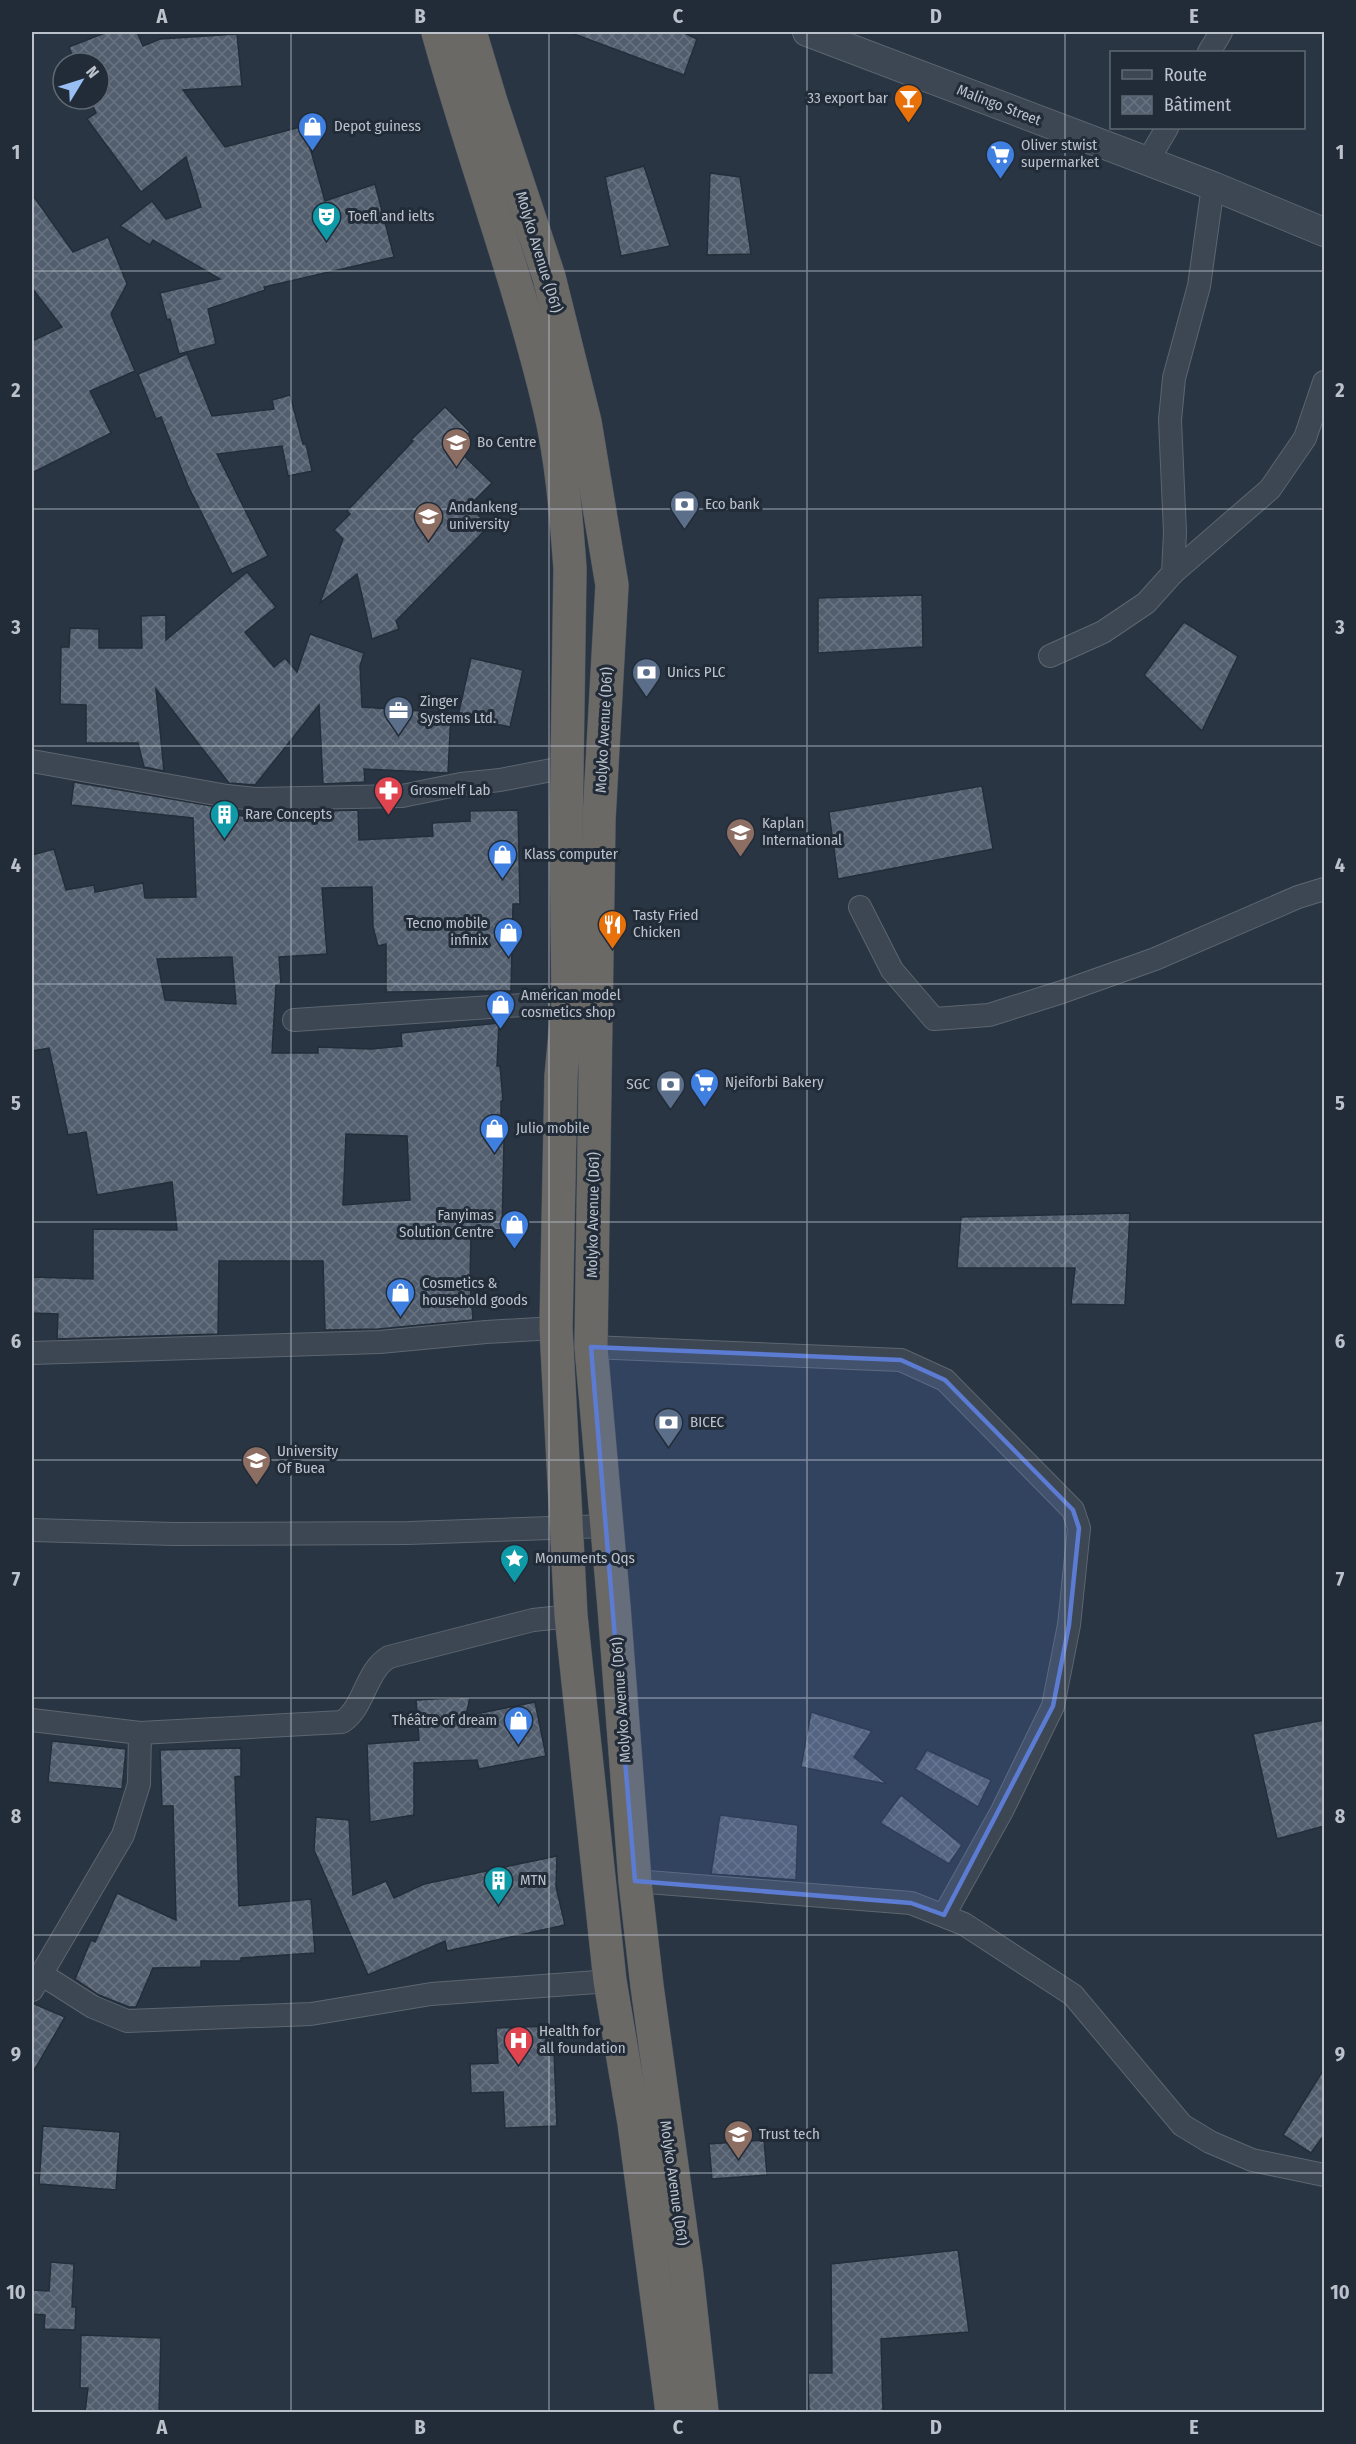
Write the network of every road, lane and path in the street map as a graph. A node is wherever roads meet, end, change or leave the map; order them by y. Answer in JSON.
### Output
{"nodes":[{"id":1,"x":438,"y":32,"type":"edge"},
{"id":2,"x":470,"y":32,"type":"edge"},
{"id":3,"x":807,"y":32,"type":"edge"},
{"id":4,"x":1221,"y":32,"type":"edge"},
{"id":5,"x":1210,"y":51,"type":"edge"},
{"id":6,"x":1166,"y":129,"type":"edge"},
{"id":7,"x":1147,"y":162,"type":"junction"},
{"id":8,"x":1214,"y":186,"type":"junction"},
{"id":9,"x":1324,"y":231,"type":"edge"},
{"id":10,"x":1324,"y":382,"type":"edge"},
{"id":11,"x":1173,"y":573,"type":"junction"},
{"id":12,"x":1050,"y":656,"type":"dead end"},
{"id":13,"x":32,"y":762,"type":"edge"},
{"id":14,"x":567,"y":767,"type":"junction"},
{"id":15,"x":1324,"y":889,"type":"edge"},
{"id":16,"x":860,"y":907,"type":"dead end"},
{"id":17,"x":568,"y":1002,"type":"junction"},
{"id":18,"x":294,"y":1020,"type":"dead end"},
{"id":19,"x":556,"y":1328,"type":"junction"},
{"id":20,"x":591,"y":1347,"type":"junction"},
{"id":21,"x":32,"y":1353,"type":"edge"},
{"id":22,"x":606,"y":1526,"type":"junction"},
{"id":23,"x":567,"y":1528,"type":"junction"},
{"id":24,"x":32,"y":1530,"type":"edge"},
{"id":25,"x":571,"y":1616,"type":"junction"},
{"id":26,"x":32,"y":1720,"type":"edge"},
{"id":27,"x":140,"y":1733,"type":"junction"},
{"id":28,"x":635,"y":1881,"type":"junction"},
{"id":29,"x":944,"y":1915,"type":"junction"},
{"id":30,"x":610,"y":1981,"type":"junction"},
{"id":31,"x":36,"y":1982,"type":"edge"},
{"id":32,"x":1324,"y":2175,"type":"edge"},
{"id":33,"x":672,"y":2412,"type":"edge"},
{"id":34,"x":702,"y":2412,"type":"edge"}],
"edges":[{"from":1,"to":14,"type":"highway","name":"Molyko Avenue (D61)"},
{"from":2,"to":20,"type":"highway","name":"Molyko Avenue (D61)"},
{"from":3,"to":7,"type":"street","name":"Malingo Street"},
{"from":4,"to":5,"type":"street"},
{"from":6,"to":7,"type":"street"},
{"from":7,"to":8,"type":"street","name":"Malingo Street"},
{"from":8,"to":9,"type":"street","name":"Malingo Street"},
{"from":8,"to":11,"type":"street"},
{"from":10,"to":11,"type":"street"},
{"from":11,"to":12,"type":"street"},
{"from":13,"to":14,"type":"street"},
{"from":14,"to":17,"type":"highway","name":"Molyko Avenue (D61)"},
{"from":15,"to":16,"type":"street"},
{"from":17,"to":18,"type":"street"},
{"from":17,"to":19,"type":"highway","name":"Molyko Avenue (D61)"},
{"from":19,"to":21,"type":"street"},
{"from":19,"to":23,"type":"highway","name":"Molyko Avenue (D61)"},
{"from":20,"to":22,"type":"highway","name":"Molyko Avenue (D61)"},
{"from":20,"to":29,"type":"street"},
{"from":22,"to":23,"type":"street"},
{"from":22,"to":28,"type":"highway","name":"Molyko Avenue (D61)"},
{"from":23,"to":24,"type":"street"},
{"from":23,"to":25,"type":"highway","name":"Molyko Avenue (D61)"},
{"from":25,"to":27,"type":"street"},
{"from":25,"to":30,"type":"highway","name":"Molyko Avenue (D61)"},
{"from":26,"to":27,"type":"street"},
{"from":27,"to":31,"type":"street"},
{"from":28,"to":29,"type":"street"},
{"from":28,"to":34,"type":"highway","name":"Molyko Avenue (D61)"},
{"from":29,"to":32,"type":"street"},
{"from":30,"to":31,"type":"street"},
{"from":30,"to":33,"type":"highway","name":"Molyko Avenue (D61)"}]}
